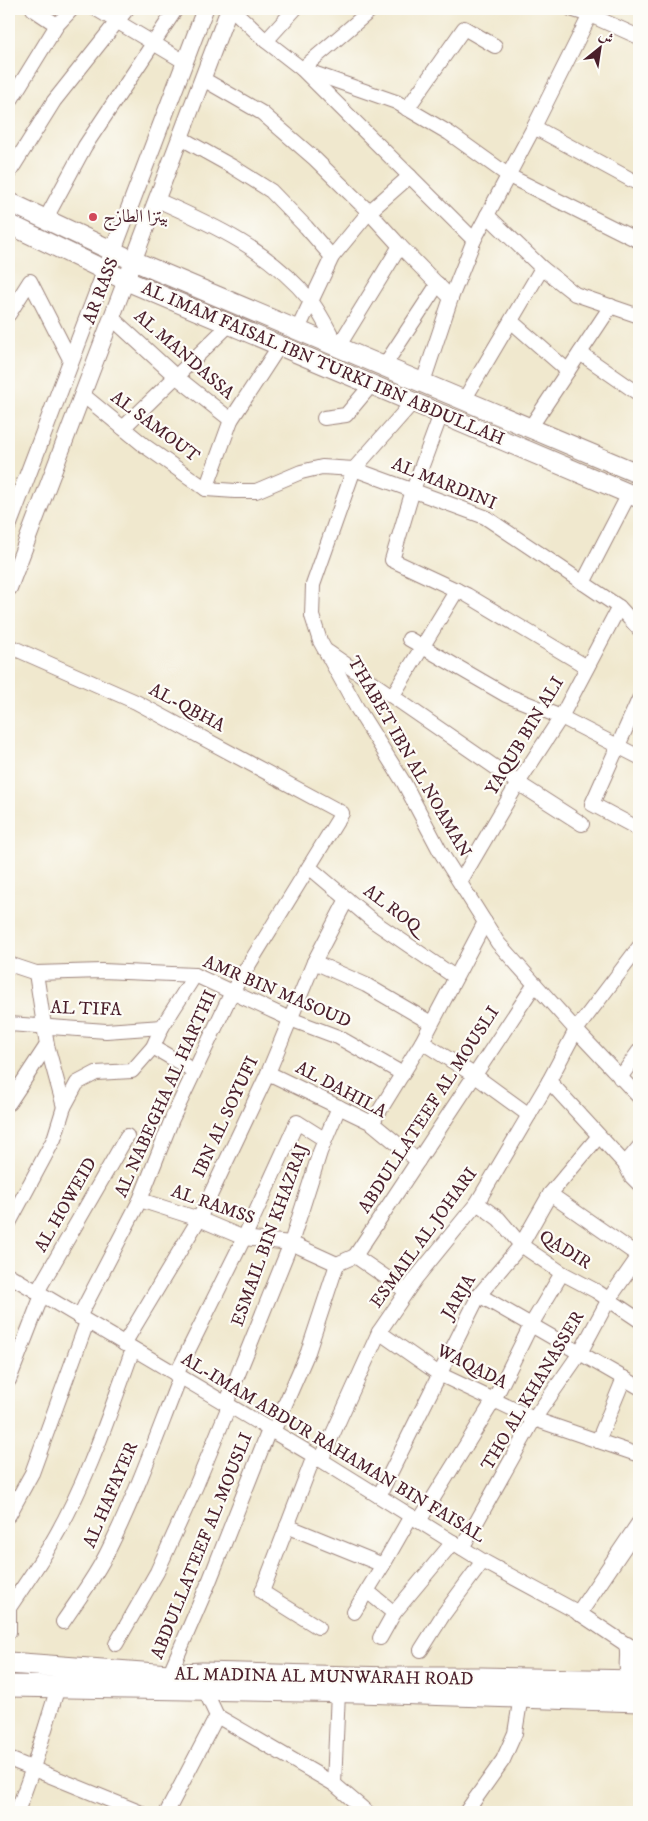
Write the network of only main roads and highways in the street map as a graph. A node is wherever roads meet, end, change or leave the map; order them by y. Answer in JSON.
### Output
{"nodes":[{"id":1,"x":9,"y":202,"type":"edge"},
{"id":2,"x":9,"y":224,"type":"edge"},
{"id":3,"x":639,"y":474,"type":"edge"},
{"id":4,"x":634,"y":496,"type":"edge"},
{"id":5,"x":9,"y":1663,"type":"edge"},
{"id":6,"x":204,"y":1681,"type":"junction"},
{"id":7,"x":9,"y":1686,"type":"edge"},
{"id":8,"x":409,"y":1686,"type":"junction"},
{"id":9,"x":638,"y":1688,"type":"edge"}],
"edges":[{"from":1,"to":3,"type":"main road","name":"AL IMAM FAISAL IBN TURKI IBN ABDULLAH"},
{"from":2,"to":4,"type":"main road","name":"AL IMAM FAISAL IBN TURKI IBN ABDULLAH"},
{"from":5,"to":6,"type":"main road","name":"AL MADINA AL MUNWARAH ROAD"},
{"from":6,"to":7,"type":"main road","name":"AL MADINA AL MUNWARAH ROAD"},
{"from":6,"to":8,"type":"main road","name":"AL MADINA AL MUNWARAH ROAD"},
{"from":6,"to":8,"type":"main road","name":"AL MADINA AL MUNWARAH ROAD"},
{"from":8,"to":9,"type":"main road","name":"AL MADINA AL MUNWARAH ROAD"},
{"from":8,"to":9,"type":"main road","name":"AL MADINA AL MUNWARAH ROAD"}]}
